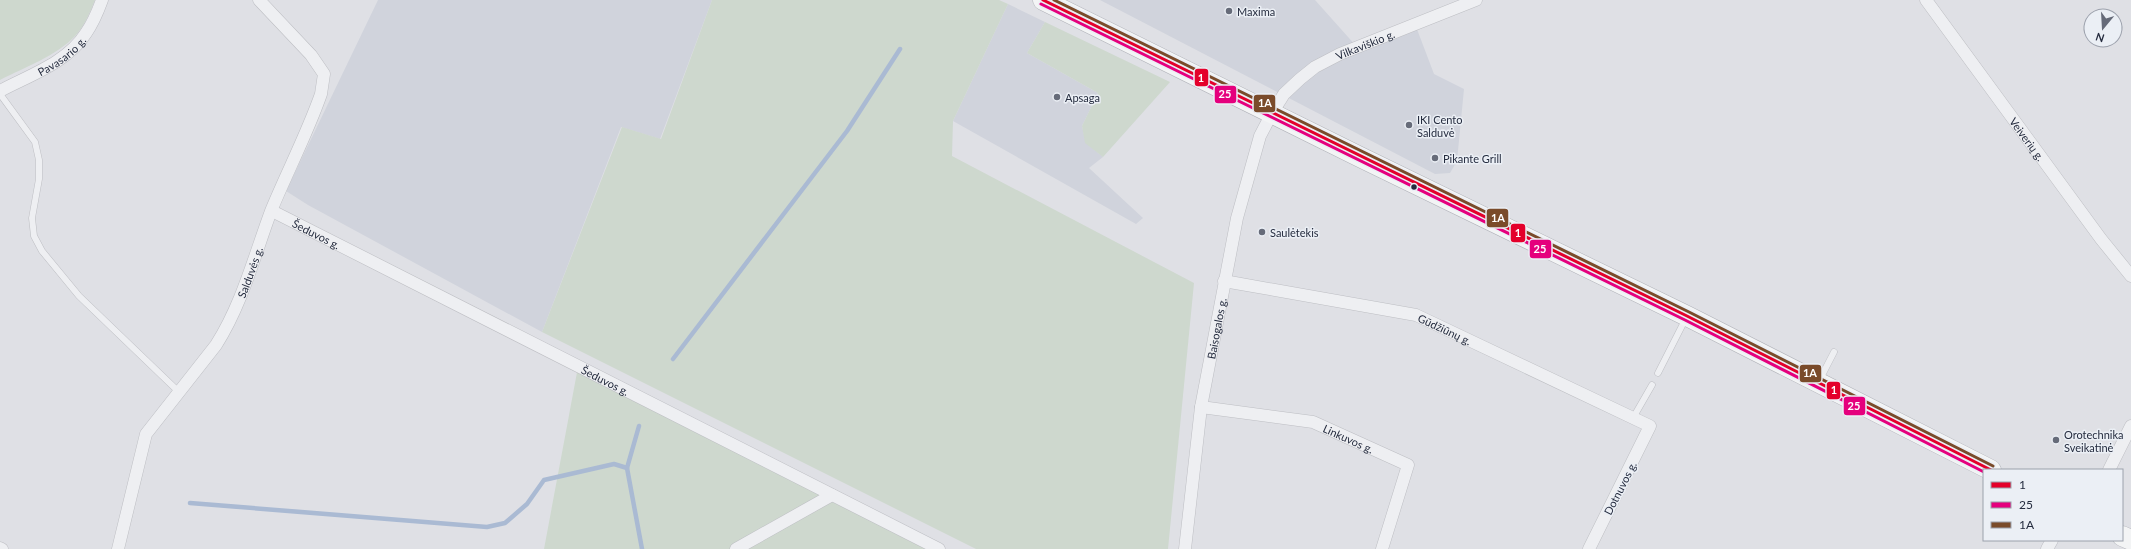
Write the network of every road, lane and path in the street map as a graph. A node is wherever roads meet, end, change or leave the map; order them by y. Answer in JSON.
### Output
{"nodes":[{"id":1,"x":102,"y":0,"type":"edge"},
{"id":2,"x":259,"y":0,"type":"edge"},
{"id":3,"x":1043,"y":0,"type":"edge"},
{"id":4,"x":1474,"y":0,"type":"edge"},
{"id":5,"x":1926,"y":0,"type":"edge"},
{"id":6,"x":0,"y":91,"type":"edge"},
{"id":7,"x":0,"y":94,"type":"edge"},
{"id":8,"x":1272,"y":113,"type":"junction"},
{"id":9,"x":272,"y":211,"type":"junction"},
{"id":10,"x":2131,"y":276,"type":"edge"},
{"id":11,"x":1224,"y":281,"type":"junction"},
{"id":12,"x":1687,"y":316,"type":"junction"},
{"id":13,"x":1834,"y":352,"type":"dead end"},
{"id":14,"x":1658,"y":373,"type":"dead end"},
{"id":15,"x":1818,"y":383,"type":"junction"},
{"id":16,"x":1652,"y":385,"type":"dead end"},
{"id":17,"x":179,"y":392,"type":"junction"},
{"id":18,"x":1201,"y":407,"type":"junction"},
{"id":19,"x":1634,"y":418,"type":"junction"},
{"id":20,"x":1650,"y":426,"type":"joint"},
{"id":21,"x":2131,"y":426,"type":"edge"},
{"id":22,"x":1989,"y":469,"type":"edge"},
{"id":23,"x":2110,"y":469,"type":"edge"},
{"id":24,"x":832,"y":495,"type":"junction"},
{"id":25,"x":118,"y":549,"type":"edge"},
{"id":26,"x":736,"y":549,"type":"edge"},
{"id":27,"x":939,"y":549,"type":"edge"},
{"id":28,"x":1185,"y":549,"type":"edge"},
{"id":29,"x":1382,"y":549,"type":"edge"},
{"id":30,"x":1589,"y":549,"type":"edge"}],
"edges":[{"from":1,"to":6,"type":"street","name":"Pavasario g."},
{"from":2,"to":9,"type":"street","name":"Salduvės g."},
{"from":3,"to":8,"type":"highway"},
{"from":4,"to":8,"type":"street","name":"Vilkaviškio g."},
{"from":5,"to":10,"type":"street","name":"Veiverių g."},
{"from":7,"to":17,"type":"lane"},
{"from":8,"to":11,"type":"street","name":"Baisogalos g."},
{"from":8,"to":12,"type":"highway"},
{"from":9,"to":17,"type":"street","name":"Salduvės g."},
{"from":9,"to":24,"type":"street","name":"Šeduvos g."},
{"from":11,"to":18,"type":"street","name":"Baisogalos g."},
{"from":11,"to":19,"type":"street","name":"Gūdžiūnų g."},
{"from":12,"to":14,"type":"lane"},
{"from":12,"to":15,"type":"highway"},
{"from":13,"to":15,"type":"lane"},
{"from":15,"to":22,"type":"highway"},
{"from":16,"to":19,"type":"lane"},
{"from":17,"to":25,"type":"street","name":"Salduvės g."},
{"from":18,"to":28,"type":"street","name":"Baisogalos g."},
{"from":18,"to":29,"type":"street","name":"Linkuvos g."},
{"from":19,"to":20,"type":"street","name":"Gūdžiūnų g."},
{"from":20,"to":30,"type":"street","name":"Dotnuvos g."},
{"from":21,"to":23,"type":"street"},
{"from":24,"to":26,"type":"street"},
{"from":24,"to":27,"type":"street","name":"Šeduvos g."}]}
